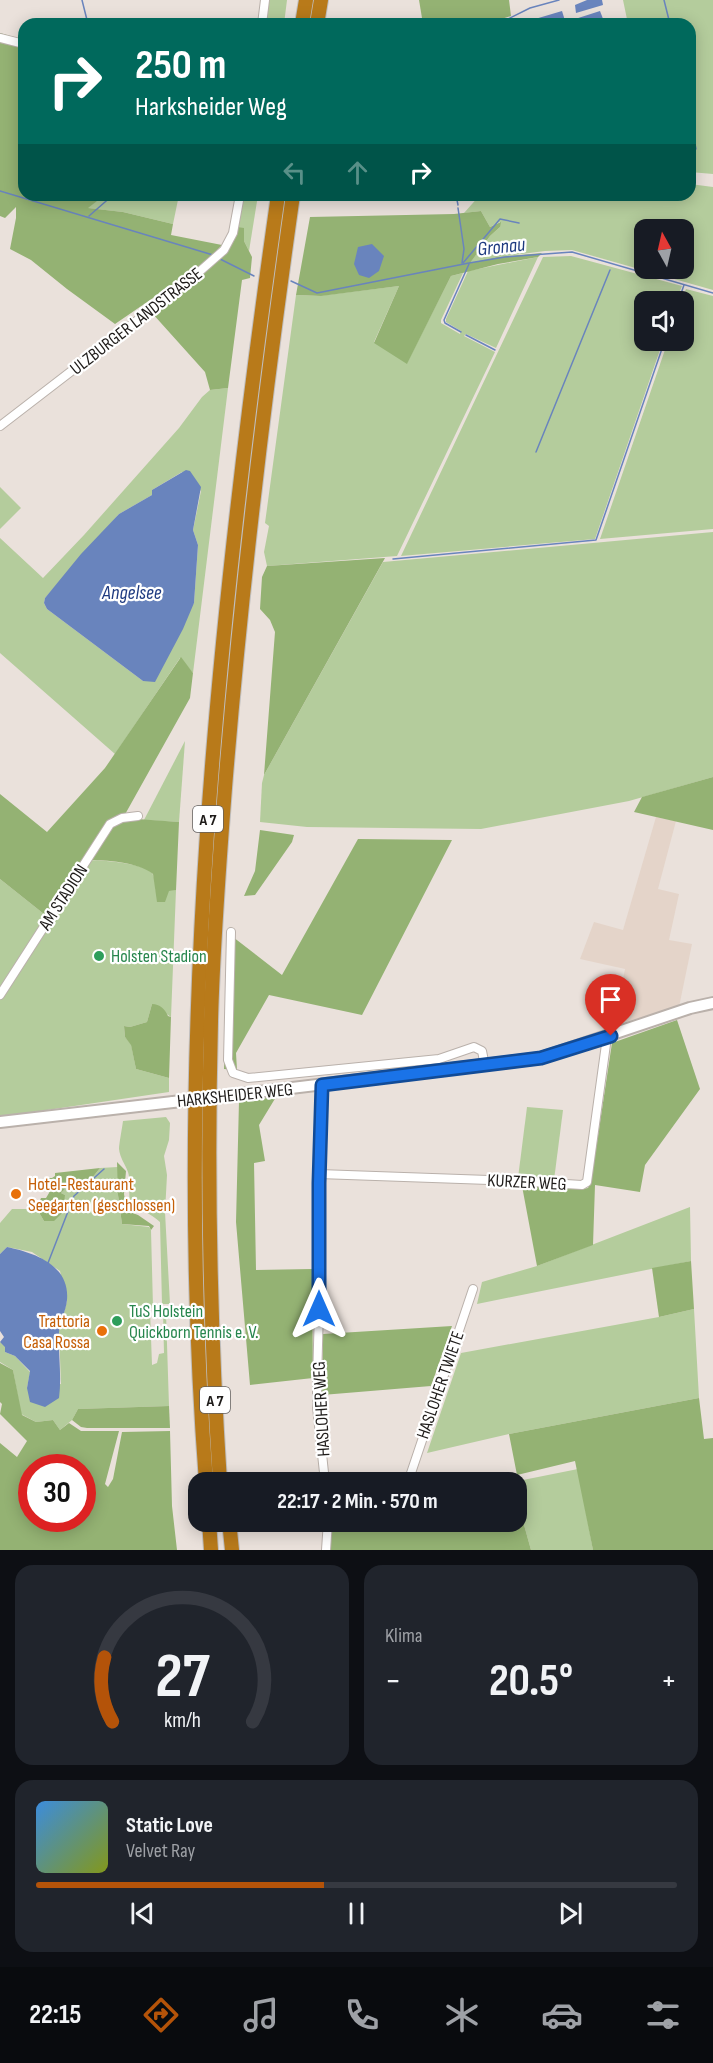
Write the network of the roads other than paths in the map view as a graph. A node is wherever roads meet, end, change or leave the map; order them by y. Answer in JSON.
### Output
{"nodes":[{"id":1,"x":265,"y":0,"type":"edge"},
{"id":2,"x":306,"y":0,"type":"edge"},
{"id":3,"x":321,"y":0,"type":"edge"},
{"id":4,"x":263,"y":18,"type":"edge"},
{"id":5,"x":303,"y":18,"type":"edge"},
{"id":6,"x":318,"y":18,"type":"edge"},
{"id":7,"x":0,"y":38,"type":"edge"},
{"id":8,"x":18,"y":42,"type":"edge"},
{"id":9,"x":239,"y":201,"type":"edge"},
{"id":10,"x":277,"y":201,"type":"edge"},
{"id":11,"x":292,"y":201,"type":"edge"},
{"id":12,"x":0,"y":426,"type":"edge"},
{"id":13,"x":138,"y":816,"type":"dead end"},
{"id":14,"x":231,"y":932,"type":"dead end"},
{"id":15,"x":0,"y":994,"type":"edge"},
{"id":16,"x":713,"y":1003,"type":"edge"},
{"id":17,"x":607,"y":1037,"type":"junction"},
{"id":18,"x":485,"y":1066,"type":"junction"},
{"id":19,"x":322,"y":1085,"type":"junction"},
{"id":20,"x":0,"y":1122,"type":"edge"},
{"id":21,"x":319,"y":1174,"type":"junction"},
{"id":22,"x":473,"y":1288,"type":"dead end"},
{"id":23,"x":205,"y":1472,"type":"edge"},
{"id":24,"x":219,"y":1472,"type":"edge"},
{"id":25,"x":324,"y":1472,"type":"edge"},
{"id":26,"x":411,"y":1472,"type":"edge"},
{"id":27,"x":209,"y":1532,"type":"edge"},
{"id":28,"x":224,"y":1532,"type":"edge"},
{"id":29,"x":230,"y":1532,"type":"edge"},
{"id":30,"x":327,"y":1532,"type":"edge"},
{"id":31,"x":211,"y":1550,"type":"edge"},
{"id":32,"x":225,"y":1550,"type":"edge"},
{"id":33,"x":232,"y":1550,"type":"edge"},
{"id":34,"x":326,"y":1550,"type":"edge"}],
"edges":[{"from":1,"to":4,"type":"street"},
{"from":2,"to":5,"type":"highway"},
{"from":3,"to":6,"type":"highway"},
{"from":7,"to":8,"type":"street"},
{"from":9,"to":12,"type":"street","name":"ULZBURGER LANDSTRASSE"},
{"from":10,"to":23,"type":"highway","number":"A 7"},
{"from":11,"to":24,"type":"highway","number":"A 7"},
{"from":13,"to":15,"type":"street","name":"AM STADION"},
{"from":14,"to":18,"type":"street"},
{"from":16,"to":17,"type":"main road","name":"HARKSHEIDER WEG"},
{"from":17,"to":18,"type":"main road","name":"HARKSHEIDER WEG"},
{"from":17,"to":21,"type":"street","name":"KURZER WEG"},
{"from":18,"to":19,"type":"main road","name":"HARKSHEIDER WEG"},
{"from":19,"to":20,"type":"main road","name":"HARKSHEIDER WEG","bridge":true},
{"from":19,"to":21,"type":"street","name":"HASLOHER WEG"},
{"from":21,"to":25,"type":"street","name":"HASLOHER WEG"},
{"from":22,"to":26,"type":"street","name":"HASLOHER TWIETE"},
{"from":27,"to":31,"type":"highway"},
{"from":28,"to":32,"type":"highway"},
{"from":29,"to":33,"type":"highway"},
{"from":30,"to":34,"type":"street"}]}
